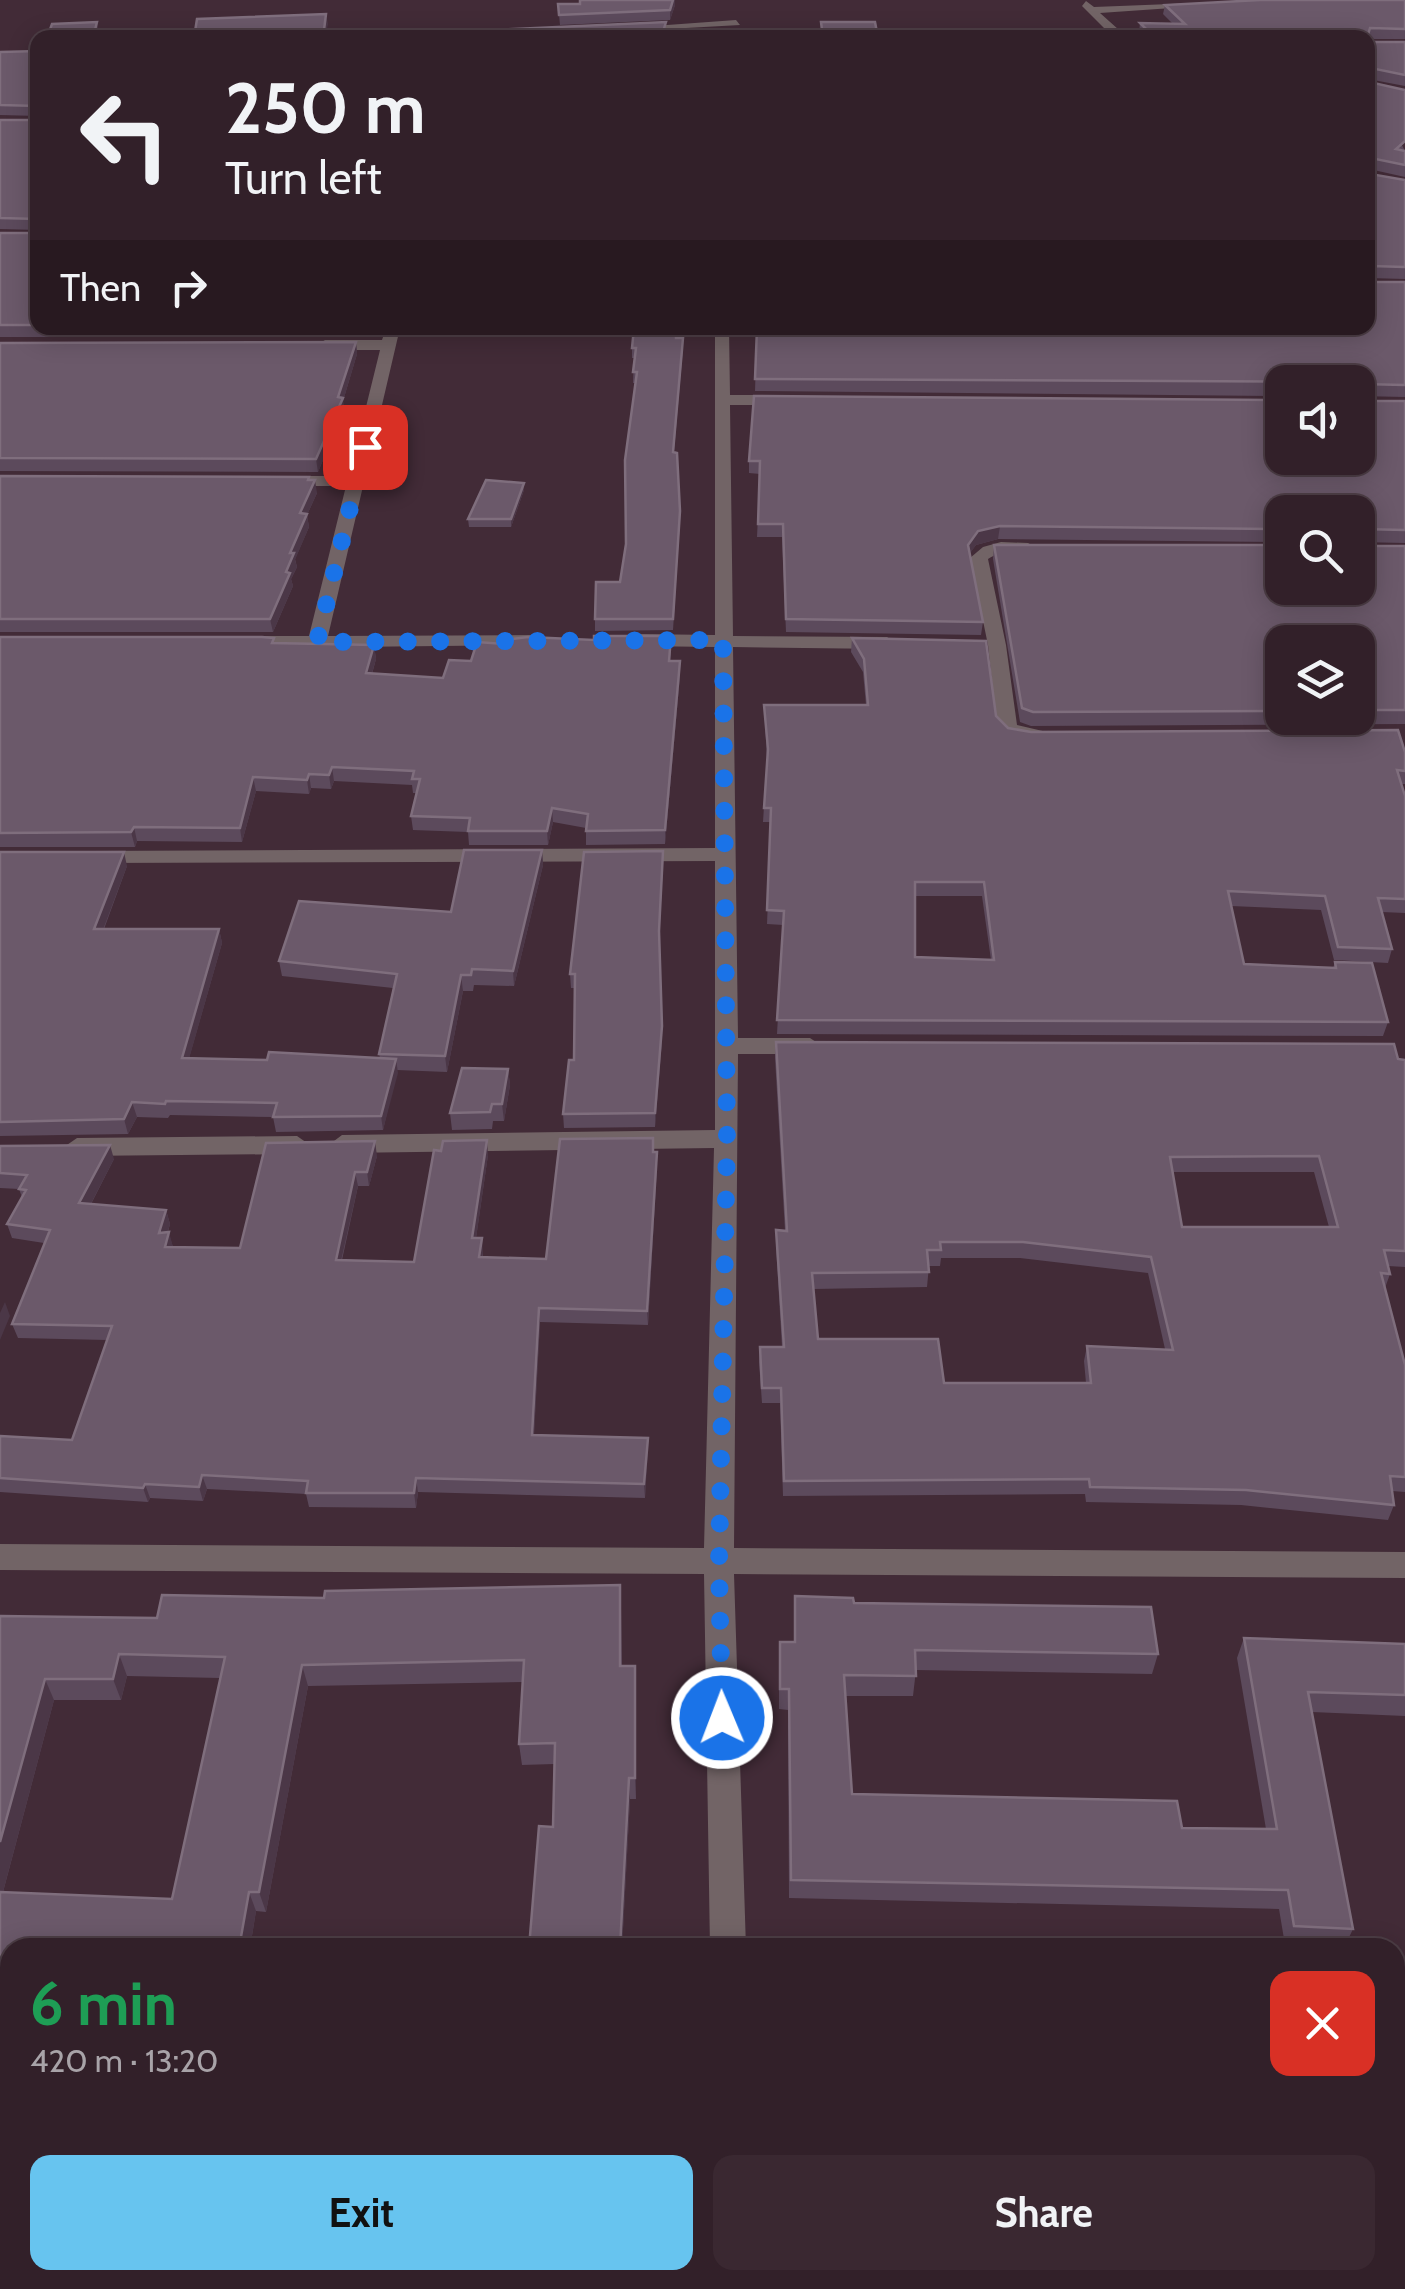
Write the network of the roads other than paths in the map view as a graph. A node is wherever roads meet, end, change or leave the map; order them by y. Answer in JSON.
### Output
{"nodes":[{"id":1,"x":1083,"y":0,"type":"edge"},
{"id":2,"x":1210,"y":5,"type":"edge"},
{"id":3,"x":1093,"y":10,"type":"junction"},
{"id":4,"x":623,"y":28,"type":"edge"},
{"id":5,"x":736,"y":30,"type":"edge"},
{"id":6,"x":1110,"y":30,"type":"edge"},
{"id":7,"x":722,"y":335,"type":"edge"},
{"id":8,"x":390,"y":336,"type":"edge"},
{"id":9,"x":310,"y":345,"type":"edge"},
{"id":10,"x":721,"y":400,"type":"junction"},
{"id":11,"x":798,"y":400,"type":"edge"},
{"id":12,"x":258,"y":481,"type":"edge"},
{"id":13,"x":358,"y":481,"type":"junction"},
{"id":14,"x":1056,"y":548,"type":"edge"},
{"id":15,"x":549,"y":640,"type":"edge"},
{"id":16,"x":607,"y":640,"type":"edge"},
{"id":17,"x":723,"y":640,"type":"junction"},
{"id":18,"x":218,"y":642,"type":"edge"},
{"id":19,"x":317,"y":642,"type":"junction"},
{"id":20,"x":899,"y":643,"type":"edge"},
{"id":21,"x":1070,"y":736,"type":"edge"},
{"id":22,"x":725,"y":854,"type":"junction"},
{"id":23,"x":59,"y":857,"type":"edge"},
{"id":24,"x":726,"y":1046,"type":"junction"},
{"id":25,"x":826,"y":1046,"type":"edge"},
{"id":26,"x":727,"y":1140,"type":"junction"},
{"id":27,"x":59,"y":1148,"type":"edge"},
{"id":28,"x":0,"y":1557,"type":"edge"},
{"id":29,"x":719,"y":1564,"type":"junction"},
{"id":30,"x":1405,"y":1565,"type":"edge"},
{"id":31,"x":728,"y":1938,"type":"edge"}],
"edges":[{"from":1,"to":3,"type":"street"},
{"from":2,"to":3,"type":"street"},
{"from":3,"to":6,"type":"street"},
{"from":4,"to":5,"type":"street"},
{"from":7,"to":10,"type":"street"},
{"from":8,"to":9,"type":"street"},
{"from":8,"to":13,"type":"street"},
{"from":10,"to":11,"type":"street"},
{"from":10,"to":17,"type":"street"},
{"from":12,"to":13,"type":"street"},
{"from":13,"to":19,"type":"street"},
{"from":14,"to":21,"type":"street"},
{"from":15,"to":19,"type":"street"},
{"from":16,"to":17,"type":"street"},
{"from":17,"to":20,"type":"street"},
{"from":17,"to":22,"type":"street"},
{"from":18,"to":19,"type":"street"},
{"from":22,"to":23,"type":"street"},
{"from":22,"to":24,"type":"street"},
{"from":24,"to":25,"type":"street"},
{"from":24,"to":26,"type":"street"},
{"from":26,"to":27,"type":"street"},
{"from":26,"to":29,"type":"street"},
{"from":28,"to":29,"type":"street"},
{"from":29,"to":30,"type":"street"},
{"from":29,"to":31,"type":"street"}]}
